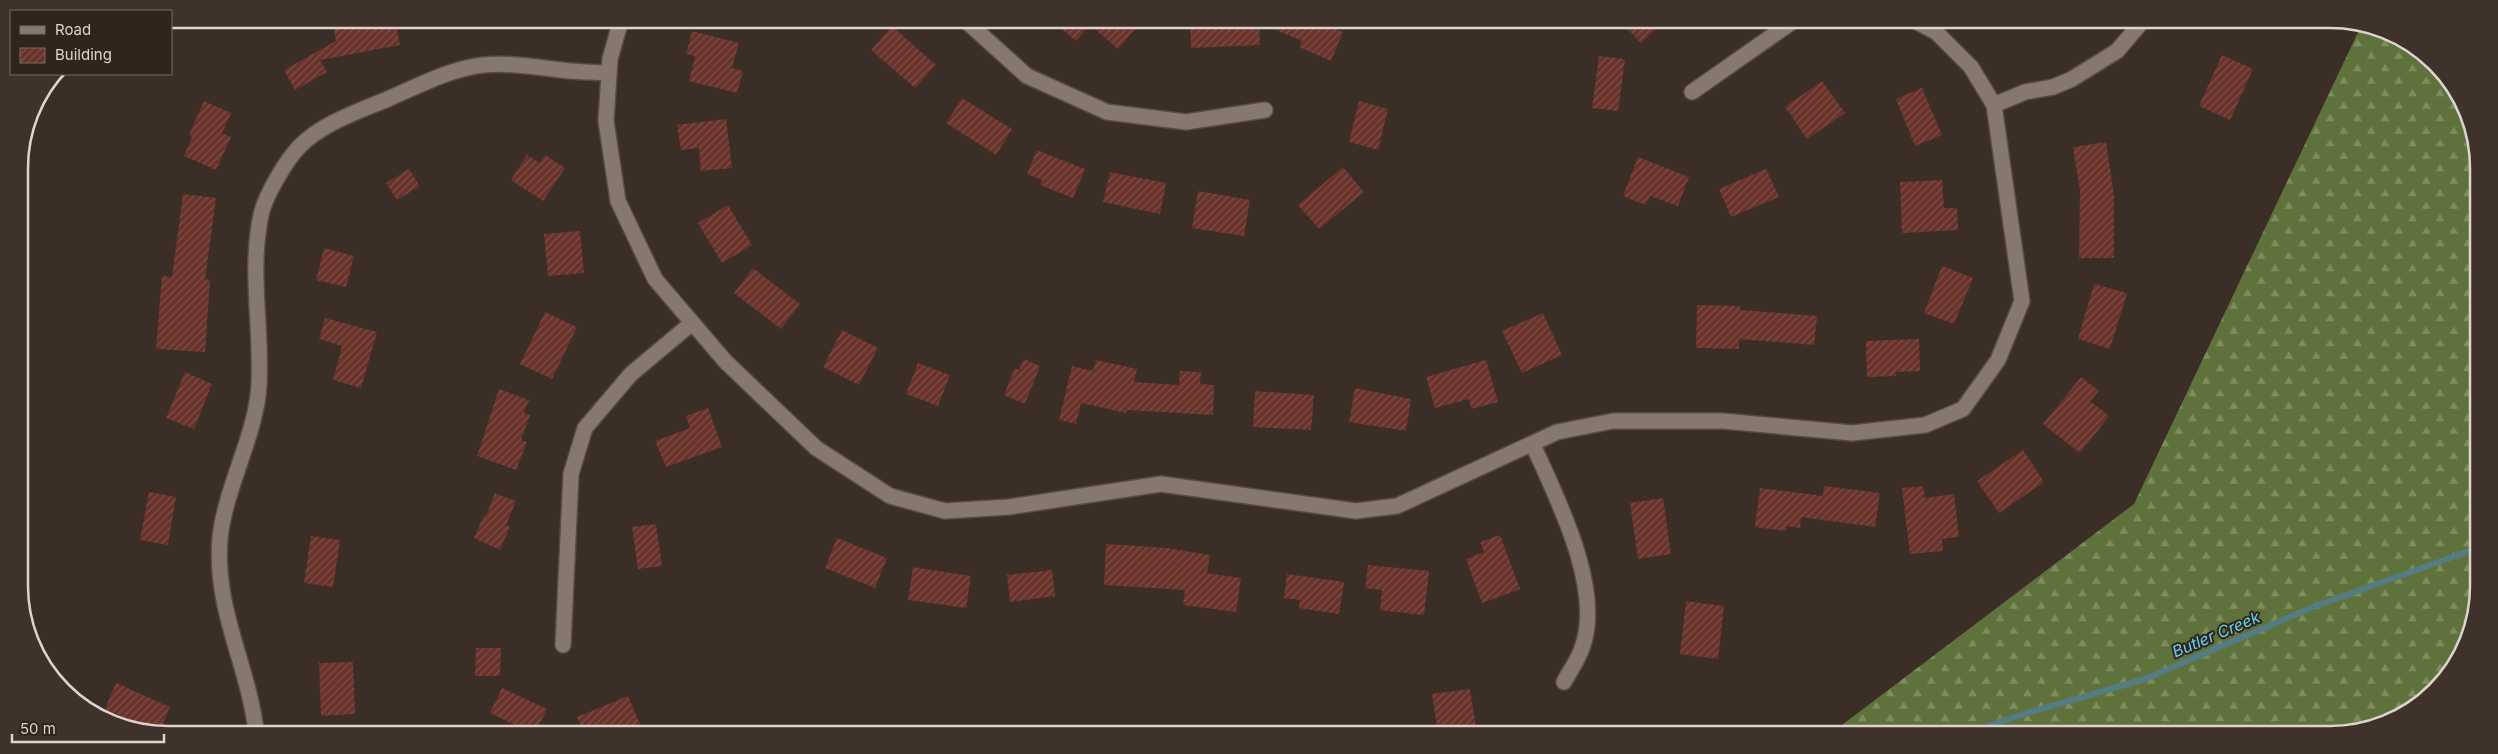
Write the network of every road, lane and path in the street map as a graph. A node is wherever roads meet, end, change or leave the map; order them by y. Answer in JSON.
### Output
{"nodes":[{"id":1,"x":619,"y":28,"type":"edge"},
{"id":2,"x":977,"y":28,"type":"edge"},
{"id":3,"x":1783,"y":28,"type":"edge"},
{"id":4,"x":1928,"y":28,"type":"edge"},
{"id":5,"x":2137,"y":28,"type":"edge"},
{"id":6,"x":609,"y":73,"type":"junction"},
{"id":7,"x":1692,"y":92,"type":"dead end"},
{"id":8,"x":1994,"y":105,"type":"junction"},
{"id":9,"x":1264,"y":110,"type":"dead end"},
{"id":10,"x":692,"y":322,"type":"junction"},
{"id":11,"x":1533,"y":445,"type":"junction"},
{"id":12,"x":562,"y":645,"type":"dead end"},
{"id":13,"x":1564,"y":682,"type":"dead end"},
{"id":14,"x":255,"y":726,"type":"edge"}],
"edges":[{"from":1,"to":6,"type":"street"},
{"from":2,"to":9,"type":"street"},
{"from":3,"to":7,"type":"street"},
{"from":4,"to":8,"type":"street"},
{"from":5,"to":8,"type":"street"},
{"from":6,"to":10,"type":"street"},
{"from":6,"to":14,"type":"street"},
{"from":8,"to":11,"type":"street"},
{"from":10,"to":11,"type":"street"},
{"from":10,"to":12,"type":"street"},
{"from":11,"to":13,"type":"street"}]}
